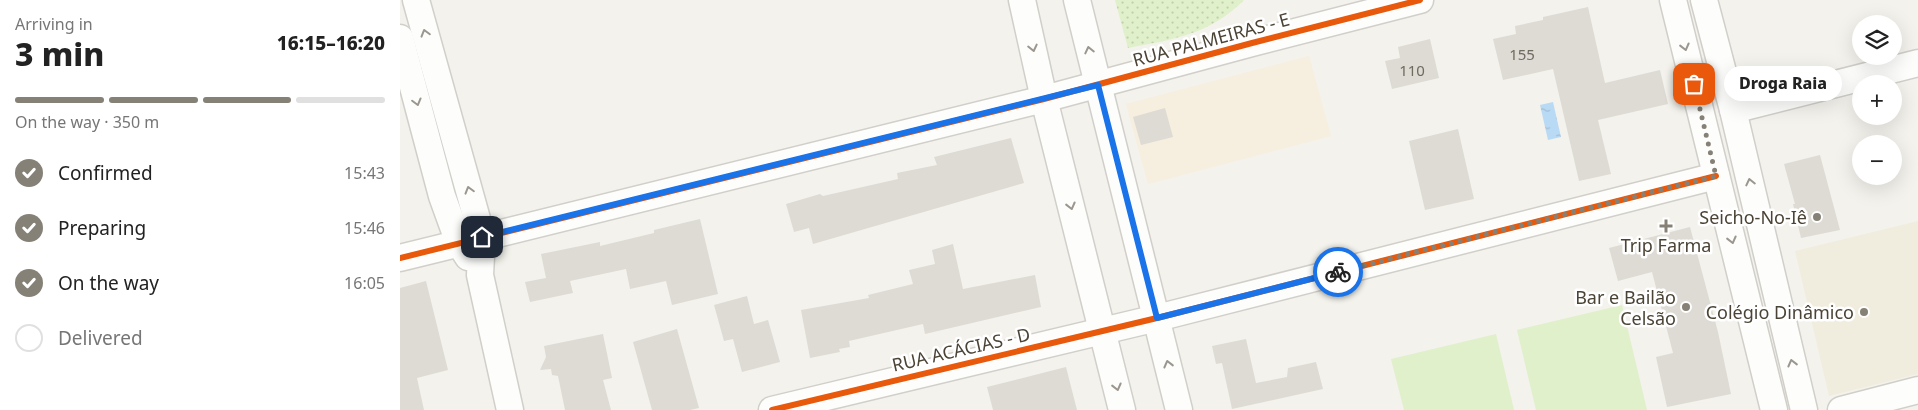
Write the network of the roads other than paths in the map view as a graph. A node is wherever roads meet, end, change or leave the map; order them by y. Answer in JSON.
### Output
{"nodes":[{"id":1,"x":416,"y":0,"type":"edge"},
{"id":2,"x":1022,"y":0,"type":"edge"},
{"id":3,"x":1078,"y":0,"type":"edge"},
{"id":4,"x":1420,"y":0,"type":"edge"},
{"id":5,"x":1673,"y":0,"type":"edge"},
{"id":6,"x":1704,"y":0,"type":"edge"},
{"id":7,"x":400,"y":38,"type":"edge"},
{"id":8,"x":1918,"y":63,"type":"edge"},
{"id":9,"x":1098,"y":85,"type":"junction"},
{"id":10,"x":1044,"y":99,"type":"junction"},
{"id":11,"x":1732,"y":110,"type":"junction"},
{"id":12,"x":1716,"y":176,"type":"junction"},
{"id":13,"x":470,"y":240,"type":"junction"},
{"id":14,"x":400,"y":258,"type":"edge"},
{"id":15,"x":1157,"y":318,"type":"junction"},
{"id":16,"x":1102,"y":331,"type":"junction"},
{"id":17,"x":1918,"y":390,"type":"edge"},
{"id":18,"x":510,"y":410,"type":"edge"},
{"id":19,"x":772,"y":410,"type":"edge"},
{"id":20,"x":1122,"y":410,"type":"edge"},
{"id":21,"x":1179,"y":410,"type":"edge"},
{"id":22,"x":1774,"y":410,"type":"edge"},
{"id":23,"x":1804,"y":410,"type":"edge"},
{"id":24,"x":1841,"y":410,"type":"edge"}],
"edges":[{"from":13,"to":1,"type":"street","one_way":true},
{"from":2,"to":10,"type":"street","one_way":true},
{"from":9,"to":3,"type":"street","one_way":true},
{"from":4,"to":9,"type":"street","name":"RUA PALMEIRAS - E"},
{"from":5,"to":12,"type":"street","one_way":true},
{"from":6,"to":11,"type":"street"},
{"from":7,"to":13,"type":"street","one_way":true},
{"from":8,"to":11,"type":"street"},
{"from":9,"to":10,"type":"street","name":"RUA PALMEIRAS - E"},
{"from":9,"to":15,"type":"street"},
{"from":10,"to":13,"type":"street","name":"RUA PALMEIRAS - E"},
{"from":10,"to":16,"type":"street","one_way":true},
{"from":23,"to":11,"type":"street","one_way":true},
{"from":12,"to":15,"type":"street","name":"RUA ACÁCIAS - D"},
{"from":12,"to":22,"type":"street","one_way":true},
{"from":13,"to":14,"type":"street","name":"RUA PALMEIRAS - E"},
{"from":13,"to":18,"type":"street"},
{"from":15,"to":16,"type":"street","name":"RUA ACÁCIAS - D"},
{"from":21,"to":15,"type":"street","one_way":true},
{"from":16,"to":19,"type":"street","name":"RUA ACÁCIAS - D"},
{"from":16,"to":20,"type":"street","one_way":true},
{"from":17,"to":24,"type":"street"}]}
